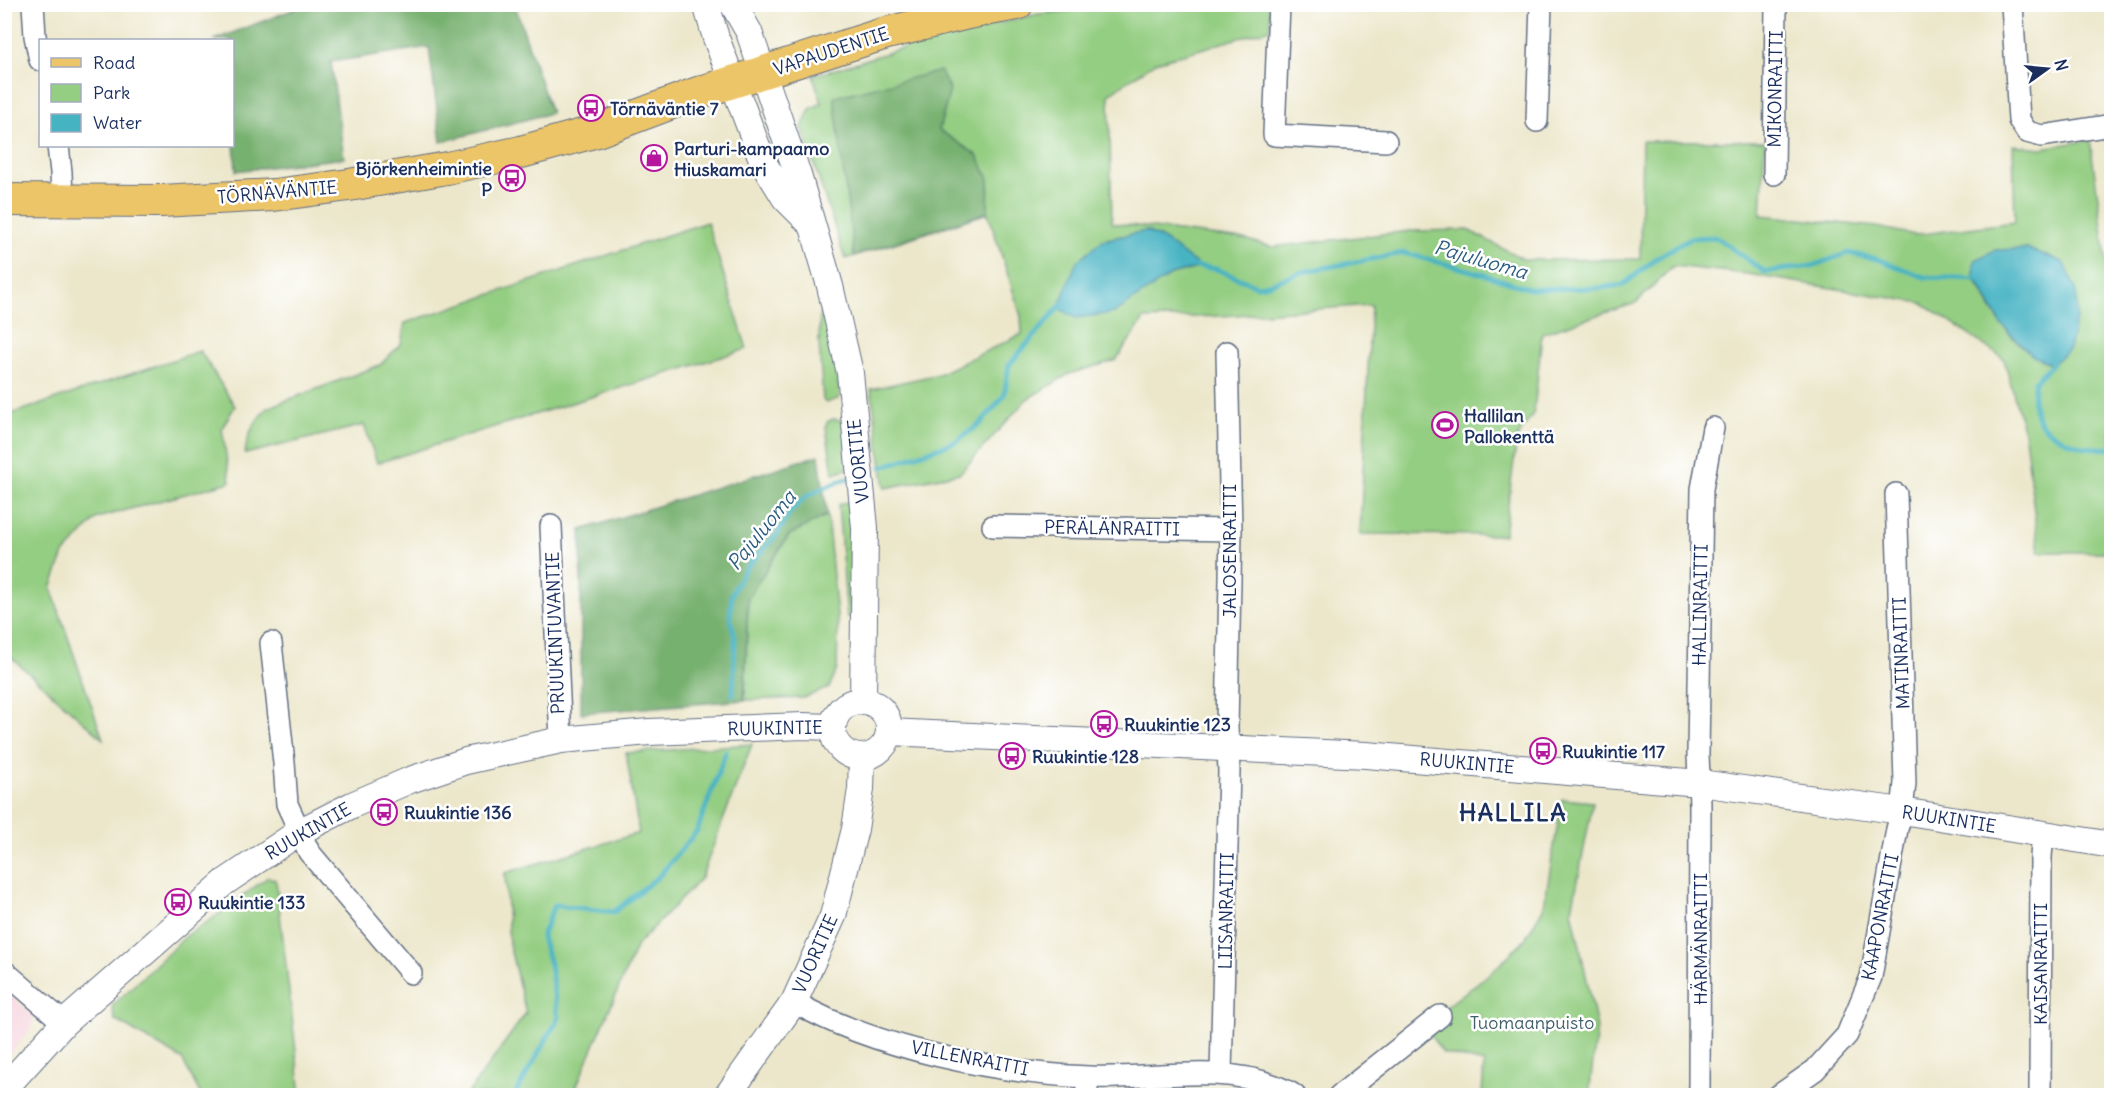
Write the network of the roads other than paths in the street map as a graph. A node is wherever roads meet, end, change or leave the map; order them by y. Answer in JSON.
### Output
{"nodes":[{"id":1,"x":33,"y":4,"type":"edge"},
{"id":2,"x":706,"y":4,"type":"edge"},
{"id":3,"x":733,"y":4,"type":"edge"},
{"id":4,"x":1017,"y":4,"type":"edge"},
{"id":5,"x":1279,"y":4,"type":"edge"},
{"id":6,"x":1541,"y":4,"type":"edge"},
{"id":7,"x":1776,"y":4,"type":"edge"},
{"id":8,"x":2012,"y":4,"type":"edge"},
{"id":9,"x":39,"y":55,"type":"edge"},
{"id":10,"x":749,"y":78,"type":"junction"},
{"id":11,"x":1537,"y":121,"type":"dead end"},
{"id":12,"x":2112,"y":125,"type":"edge"},
{"id":13,"x":1386,"y":141,"type":"dead end"},
{"id":14,"x":58,"y":147,"type":"edge"},
{"id":15,"x":1774,"y":174,"type":"dead end"},
{"id":16,"x":4,"y":200,"type":"edge"},
{"id":17,"x":62,"y":201,"type":"junction"},
{"id":18,"x":1227,"y":352,"type":"dead end"},
{"id":19,"x":1713,"y":428,"type":"dead end"},
{"id":20,"x":1896,"y":494,"type":"dead end"},
{"id":21,"x":550,"y":526,"type":"dead end"},
{"id":22,"x":993,"y":526,"type":"dead end"},
{"id":23,"x":1231,"y":530,"type":"junction"},
{"id":24,"x":271,"y":643,"type":"dead end"},
{"id":25,"x":863,"y":701,"type":"junction"},
{"id":26,"x":833,"y":727,"type":"junction"},
{"id":27,"x":889,"y":732,"type":"junction"},
{"id":28,"x":561,"y":740,"type":"junction"},
{"id":29,"x":1228,"y":750,"type":"junction"},
{"id":30,"x":862,"y":757,"type":"junction"},
{"id":31,"x":1700,"y":783,"type":"junction"},
{"id":32,"x":1902,"y":811,"type":"junction"},
{"id":33,"x":299,"y":832,"type":"junction"},
{"id":34,"x":2043,"y":833,"type":"junction"},
{"id":35,"x":2112,"y":845,"type":"edge"},
{"id":36,"x":4,"y":971,"type":"edge"},
{"id":37,"x":411,"y":973,"type":"dead end"},
{"id":38,"x":794,"y":1002,"type":"junction"},
{"id":39,"x":1440,"y":1016,"type":"dead end"},
{"id":40,"x":64,"y":1023,"type":"junction"},
{"id":41,"x":1221,"y":1073,"type":"junction"},
{"id":42,"x":1087,"y":1086,"type":"edge"},
{"id":43,"x":4,"y":1089,"type":"edge"},
{"id":44,"x":727,"y":1095,"type":"edge"},
{"id":45,"x":1295,"y":1095,"type":"edge"},
{"id":46,"x":1339,"y":1095,"type":"edge"},
{"id":47,"x":1699,"y":1095,"type":"edge"},
{"id":48,"x":1778,"y":1095,"type":"edge"},
{"id":49,"x":2040,"y":1095,"type":"edge"}],
"edges":[{"from":1,"to":9,"type":"street"},
{"from":2,"to":10,"type":"street"},
{"from":3,"to":10,"type":"street"},
{"from":4,"to":10,"type":"main road","name":"VAPAUDENTIE"},
{"from":5,"to":13,"type":"street"},
{"from":6,"to":11,"type":"street"},
{"from":7,"to":15,"type":"street","name":"MIKONRAITTI"},
{"from":8,"to":12,"type":"street"},
{"from":10,"to":17,"type":"main road","name":"TÖRNÄVÄNTIE"},
{"from":10,"to":25,"type":"street","name":"VUORITIE"},
{"from":14,"to":17,"type":"street"},
{"from":16,"to":17,"type":"main road","name":"TÖRNÄVÄNTIE"},
{"from":18,"to":23,"type":"street","name":"JALOSENRAITTI"},
{"from":19,"to":31,"type":"street","name":"HALLINRAITTI"},
{"from":20,"to":32,"type":"street","name":"MATINRAITTI"},
{"from":21,"to":28,"type":"street","name":"PRUUKINTUVANTIE"},
{"from":22,"to":23,"type":"street","name":"PERÄLÄNRAITTI"},
{"from":23,"to":29,"type":"street","name":"JALOSENRAITTI"},
{"from":24,"to":33,"type":"street"},
{"from":25,"to":26,"type":"street"},
{"from":25,"to":27,"type":"street"},
{"from":26,"to":28,"type":"street","name":"RUUKINTIE"},
{"from":26,"to":30,"type":"street"},
{"from":27,"to":29,"type":"street","name":"RUUKINTIE"},
{"from":27,"to":30,"type":"street"},
{"from":28,"to":33,"type":"street","name":"RUUKINTIE"},
{"from":29,"to":31,"type":"street","name":"RUUKINTIE"},
{"from":29,"to":41,"type":"street","name":"LIISANRAITTI"},
{"from":30,"to":38,"type":"street","name":"VUORITIE"},
{"from":31,"to":32,"type":"street","name":"RUUKINTIE"},
{"from":31,"to":47,"type":"street","name":"HÄRMÄNRAITTI"},
{"from":32,"to":34,"type":"street","name":"RUUKINTIE"},
{"from":32,"to":48,"type":"street","name":"KAAPONRAITTI"},
{"from":33,"to":37,"type":"street"},
{"from":33,"to":40,"type":"street","name":"RUUKINTIE"},
{"from":34,"to":35,"type":"street","name":"RUUKINTIE"},
{"from":34,"to":49,"type":"street","name":"KAISANRAITTI"},
{"from":36,"to":40,"type":"street"},
{"from":38,"to":42,"type":"street","name":"VILLENRAITTI"},
{"from":38,"to":44,"type":"street","name":"VUORITIE"},
{"from":39,"to":46,"type":"street"},
{"from":40,"to":43,"type":"street","name":"RUUKINTIE"},
{"from":41,"to":42,"type":"street","name":"VILLENRAITTI"},
{"from":41,"to":45,"type":"street","name":"VILLENRAITTI"}]}
